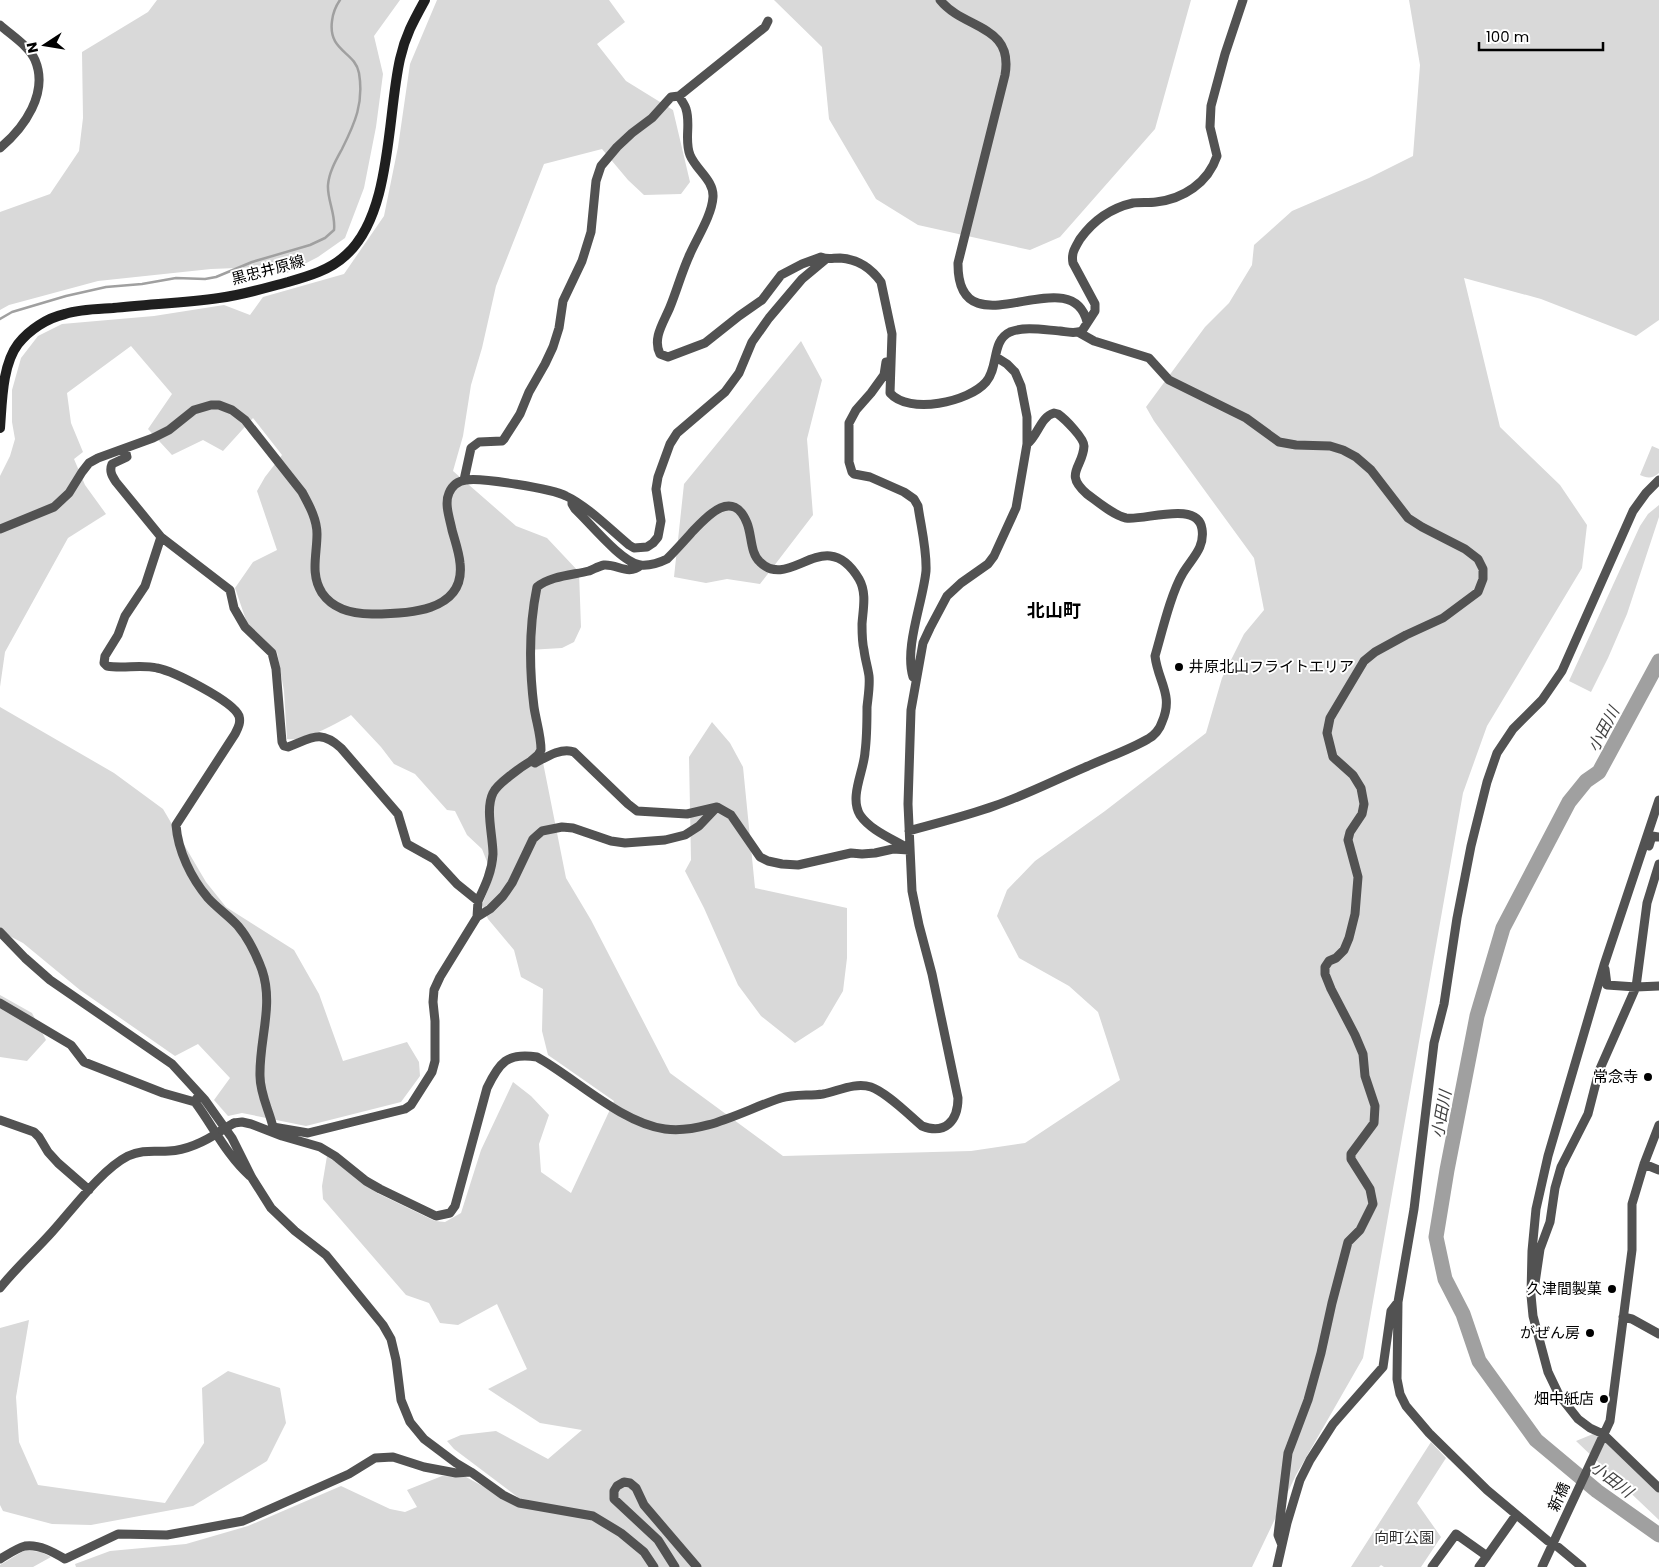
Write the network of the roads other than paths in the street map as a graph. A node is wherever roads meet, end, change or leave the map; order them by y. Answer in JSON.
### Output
{"nodes":[{"id":1,"x":425,"y":0,"type":"edge"},
{"id":2,"x":940,"y":0,"type":"edge"},
{"id":3,"x":1243,"y":0,"type":"edge"},
{"id":4,"x":768,"y":21,"type":"dead end"},
{"id":5,"x":0,"y":25,"type":"edge"},
{"id":6,"x":679,"y":96,"type":"junction"},
{"id":7,"x":0,"y":148,"type":"edge"},
{"id":8,"x":826,"y":259,"type":"junction"},
{"id":9,"x":1087,"y":322,"type":"junction"},
{"id":10,"x":1078,"y":332,"type":"junction"},
{"id":11,"x":892,"y":348,"type":"junction"},
{"id":12,"x":996,"y":357,"type":"junction"},
{"id":13,"x":0,"y":428,"type":"edge"},
{"id":14,"x":1027,"y":444,"type":"junction"},
{"id":15,"x":125,"y":449,"type":"junction"},
{"id":16,"x":464,"y":480,"type":"junction"},
{"id":17,"x":1659,"y":480,"type":"edge"},
{"id":18,"x":572,"y":499,"type":"junction"},
{"id":19,"x":0,"y":529,"type":"edge"},
{"id":20,"x":160,"y":537,"type":"junction"},
{"id":21,"x":641,"y":565,"type":"junction"},
{"id":22,"x":916,"y":681,"type":"junction"},
{"id":23,"x":531,"y":762,"type":"junction"},
{"id":24,"x":1659,"y":800,"type":"edge"},
{"id":25,"x":717,"y":807,"type":"junction"},
{"id":26,"x":909,"y":831,"type":"junction"},
{"id":27,"x":1659,"y":837,"type":"edge"},
{"id":28,"x":910,"y":850,"type":"junction"},
{"id":29,"x":1659,"y":864,"type":"edge"},
{"id":30,"x":1633,"y":877,"type":"junction"},
{"id":31,"x":478,"y":902,"type":"junction"},
{"id":32,"x":477,"y":917,"type":"junction"},
{"id":33,"x":0,"y":932,"type":"edge"},
{"id":34,"x":1604,"y":965,"type":"junction"},
{"id":35,"x":1659,"y":986,"type":"edge"},
{"id":36,"x":1636,"y":987,"type":"junction"},
{"id":37,"x":0,"y":1003,"type":"edge"},
{"id":38,"x":197,"y":1097,"type":"junction"},
{"id":39,"x":0,"y":1120,"type":"edge"},
{"id":40,"x":1659,"y":1125,"type":"edge"},
{"id":41,"x":272,"y":1130,"type":"junction"},
{"id":42,"x":219,"y":1132,"type":"junction"},
{"id":43,"x":1644,"y":1164,"type":"junction"},
{"id":44,"x":1659,"y":1170,"type":"edge"},
{"id":45,"x":252,"y":1178,"type":"junction"},
{"id":46,"x":89,"y":1190,"type":"junction"},
{"id":47,"x":0,"y":1288,"type":"edge"},
{"id":48,"x":1531,"y":1295,"type":"junction"},
{"id":49,"x":1398,"y":1302,"type":"junction"},
{"id":50,"x":1623,"y":1317,"type":"junction"},
{"id":51,"x":1659,"y":1334,"type":"edge"},
{"id":52,"x":1602,"y":1437,"type":"junction"},
{"id":53,"x":472,"y":1472,"type":"junction"},
{"id":54,"x":1659,"y":1488,"type":"edge"},
{"id":55,"x":1516,"y":1515,"type":"junction"},
{"id":56,"x":1554,"y":1542,"type":"junction"},
{"id":57,"x":1282,"y":1545,"type":"junction"},
{"id":58,"x":1487,"y":1556,"type":"junction"},
{"id":59,"x":0,"y":1559,"type":"edge"},
{"id":60,"x":654,"y":1567,"type":"edge"},
{"id":61,"x":674,"y":1567,"type":"edge"},
{"id":62,"x":697,"y":1567,"type":"edge"},
{"id":63,"x":1277,"y":1567,"type":"edge"},
{"id":64,"x":1432,"y":1567,"type":"edge"},
{"id":65,"x":1479,"y":1567,"type":"edge"},
{"id":66,"x":1542,"y":1567,"type":"edge"},
{"id":67,"x":1582,"y":1567,"type":"edge"}],
"edges":[{"from":1,"to":13,"type":"main road","name":"黒忠井原線"},
{"from":2,"to":9,"type":"street"},
{"from":3,"to":9,"type":"street"},
{"from":4,"to":6,"type":"street"},
{"from":5,"to":7,"type":"street"},
{"from":6,"to":8,"type":"street"},
{"from":6,"to":16,"type":"street"},
{"from":8,"to":11,"type":"street"},
{"from":8,"to":18,"type":"street"},
{"from":9,"to":10,"type":"street"},
{"from":10,"to":12,"type":"street"},
{"from":10,"to":57,"type":"street"},
{"from":11,"to":12,"type":"street"},
{"from":11,"to":22,"type":"street"},
{"from":12,"to":14,"type":"street"},
{"from":14,"to":22,"type":"street"},
{"from":14,"to":26,"type":"street"},
{"from":15,"to":16,"type":"street"},
{"from":15,"to":19,"type":"street"},
{"from":15,"to":20,"type":"street"},
{"from":16,"to":18,"type":"street"},
{"from":17,"to":49,"type":"street"},
{"from":18,"to":21,"type":"street"},
{"from":20,"to":31,"type":"street"},
{"from":20,"to":41,"type":"street"},
{"from":21,"to":23,"type":"street"},
{"from":21,"to":28,"type":"street"},
{"from":22,"to":26,"type":"street"},
{"from":23,"to":25,"type":"street"},
{"from":23,"to":31,"type":"street"},
{"from":24,"to":30,"type":"street"},
{"from":25,"to":28,"type":"street"},
{"from":25,"to":32,"type":"street"},
{"from":26,"to":28,"type":"street"},
{"from":27,"to":30,"type":"street"},
{"from":28,"to":41,"type":"street"},
{"from":29,"to":36,"type":"street"},
{"from":30,"to":34,"type":"street"},
{"from":31,"to":32,"type":"street"},
{"from":32,"to":41,"type":"street"},
{"from":33,"to":38,"type":"street"},
{"from":34,"to":36,"type":"street"},
{"from":34,"to":48,"type":"street"},
{"from":35,"to":36,"type":"street"},
{"from":36,"to":48,"type":"street"},
{"from":37,"to":38,"type":"street"},
{"from":38,"to":42,"type":"street"},
{"from":38,"to":45,"type":"street"},
{"from":39,"to":46,"type":"street"},
{"from":40,"to":43,"type":"street","name":"新橋"},
{"from":41,"to":42,"type":"street","bridge":true},
{"from":42,"to":45,"type":"street"},
{"from":42,"to":46,"type":"street"},
{"from":43,"to":44,"type":"street"},
{"from":43,"to":50,"type":"street","name":"新橋"},
{"from":45,"to":53,"type":"street"},
{"from":46,"to":47,"type":"street"},
{"from":48,"to":52,"type":"street"},
{"from":49,"to":55,"type":"street"},
{"from":49,"to":57,"type":"street"},
{"from":50,"to":51,"type":"street"},
{"from":50,"to":52,"type":"street","name":"新橋"},
{"from":52,"to":54,"type":"street"},
{"from":52,"to":56,"type":"street","name":"新橋"},
{"from":53,"to":59,"type":"street"},
{"from":53,"to":60,"type":"street"},
{"from":55,"to":56,"type":"street"},
{"from":55,"to":58,"type":"street"},
{"from":56,"to":66,"type":"street","name":"新橋"},
{"from":56,"to":67,"type":"street"},
{"from":57,"to":63,"type":"street"},
{"from":58,"to":64,"type":"street"},
{"from":58,"to":65,"type":"street"},
{"from":61,"to":62,"type":"street"}]}
